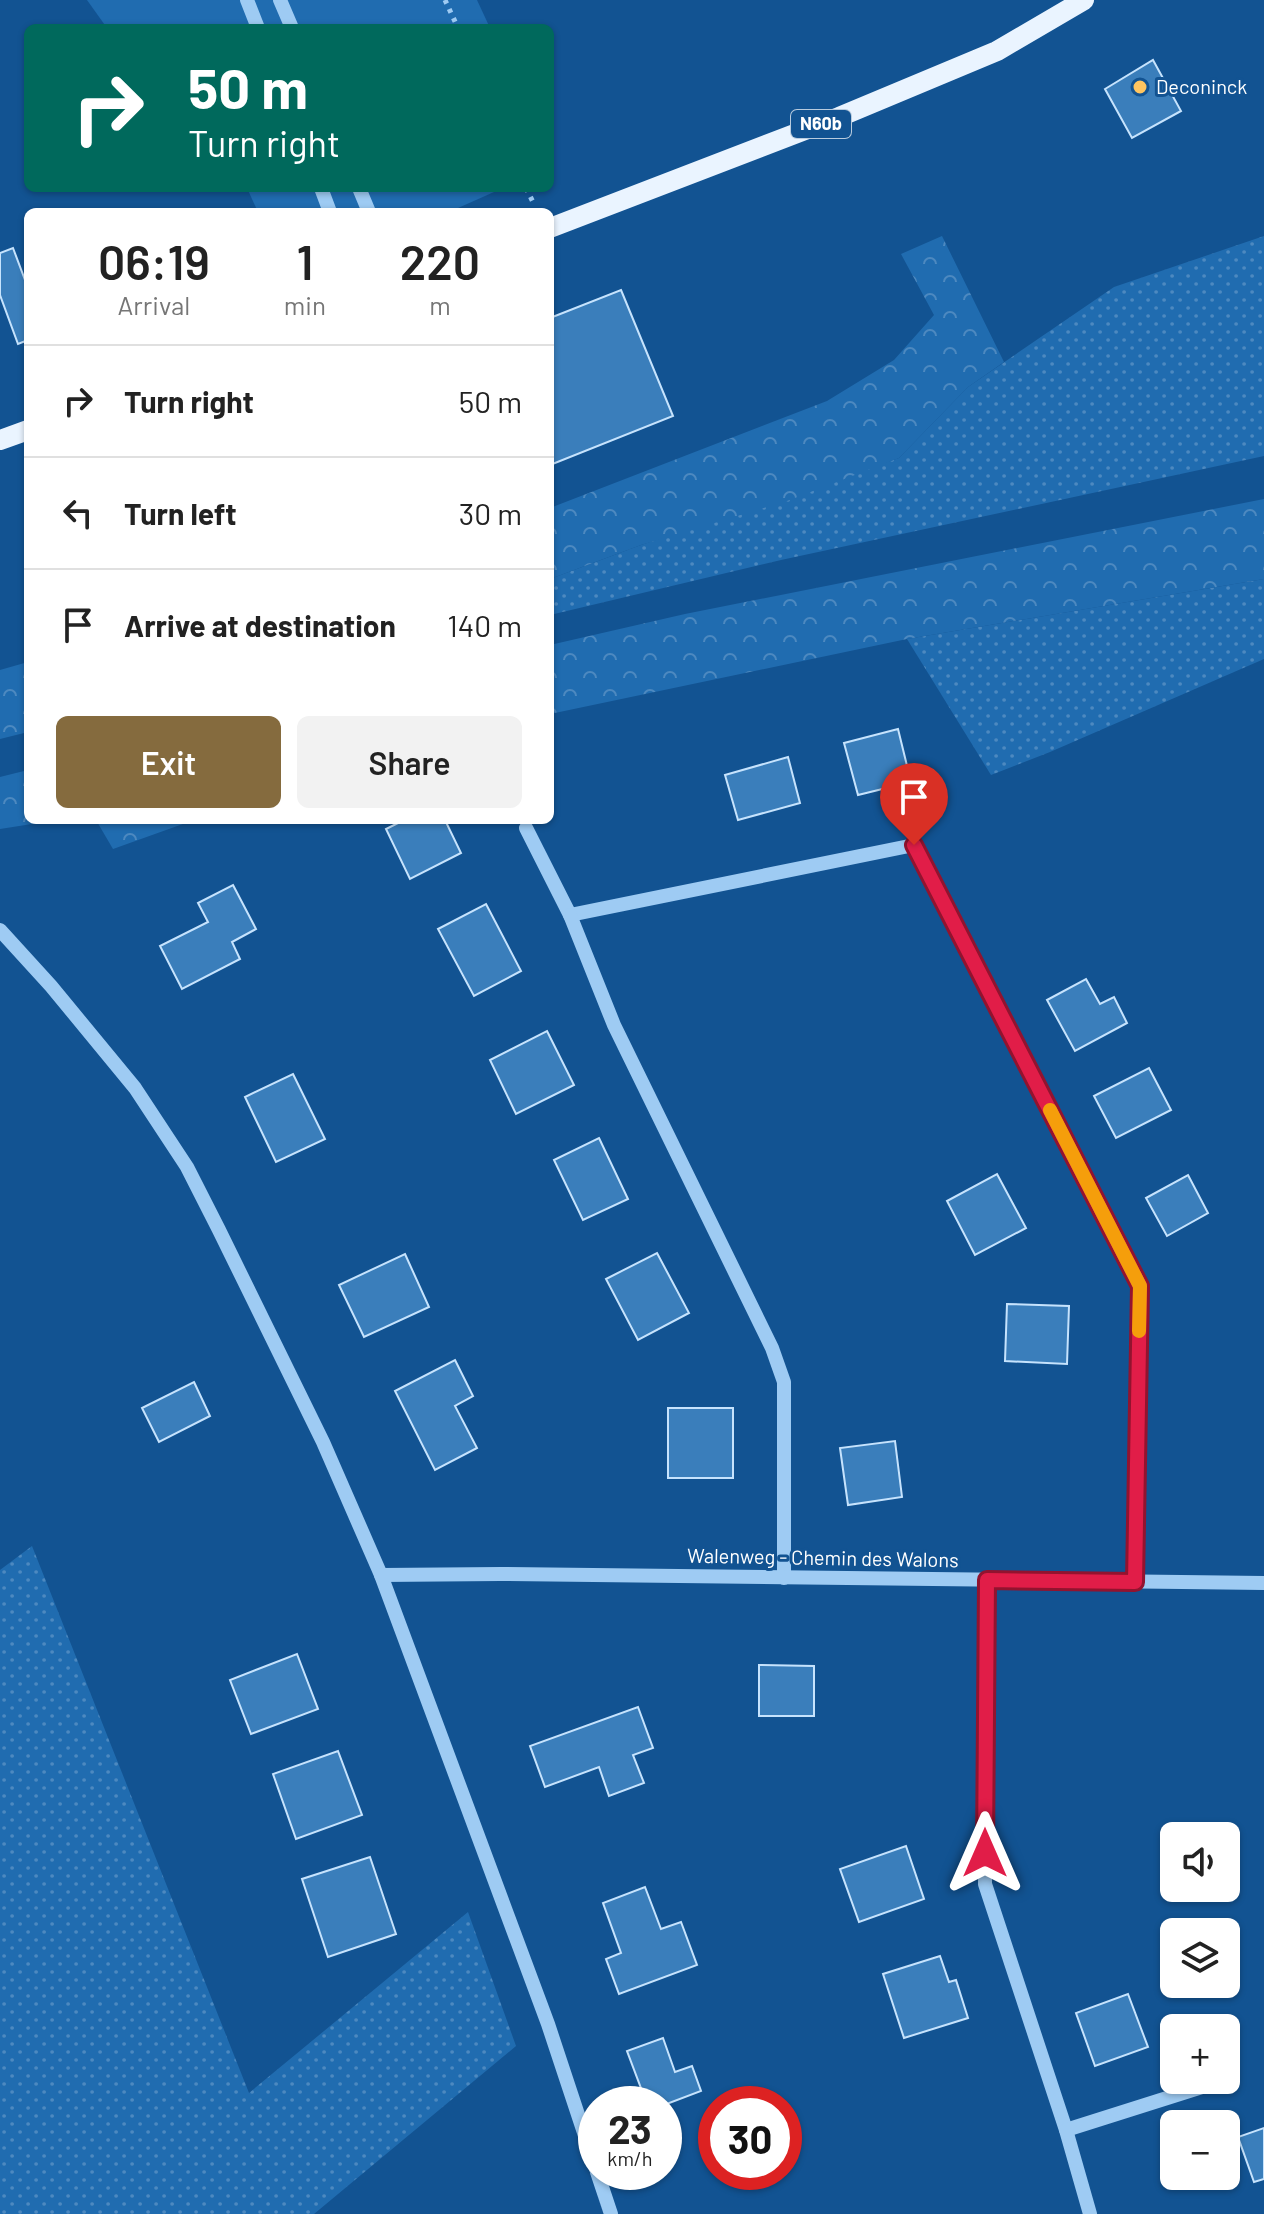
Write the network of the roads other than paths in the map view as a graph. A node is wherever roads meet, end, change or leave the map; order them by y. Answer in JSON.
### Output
{"nodes":[{"id":1,"x":247,"y":0,"type":"edge"},
{"id":2,"x":280,"y":0,"type":"edge"},
{"id":3,"x":1084,"y":0,"type":"edge"},
{"id":4,"x":256,"y":24,"type":"edge"},
{"id":5,"x":290,"y":24,"type":"edge"},
{"id":6,"x":554,"y":226,"type":"edge"},
{"id":7,"x":24,"y":431,"type":"edge"},
{"id":8,"x":0,"y":440,"type":"edge"},
{"id":9,"x":526,"y":828,"type":"dead end"},
{"id":10,"x":570,"y":915,"type":"junction"},
{"id":11,"x":0,"y":930,"type":"edge"},
{"id":12,"x":381,"y":1575,"type":"junction"},
{"id":13,"x":784,"y":1578,"type":"junction"},
{"id":14,"x":987,"y":1580,"type":"junction"},
{"id":15,"x":1135,"y":1582,"type":"junction"},
{"id":16,"x":1264,"y":1583,"type":"edge"},
{"id":17,"x":1180,"y":2094,"type":"edge"},
{"id":18,"x":578,"y":2116,"type":"edge"},
{"id":19,"x":1066,"y":2130,"type":"junction"},
{"id":20,"x":603,"y":2190,"type":"edge"},
{"id":21,"x":611,"y":2214,"type":"edge"},
{"id":22,"x":1090,"y":2214,"type":"edge"}],
"edges":[{"from":1,"to":4,"type":"street"},
{"from":2,"to":5,"type":"street"},
{"from":3,"to":6,"type":"main road","number":"N60b"},
{"from":7,"to":8,"type":"main road"},
{"from":9,"to":10,"type":"street"},
{"from":10,"to":13,"type":"street"},
{"from":10,"to":15,"type":"street"},
{"from":11,"to":12,"type":"street"},
{"from":12,"to":13,"type":"street","name":"Walenweg - Chemin des Walons"},
{"from":12,"to":18,"type":"street"},
{"from":13,"to":14,"type":"street","name":"Walenweg - Chemin des Walons"},
{"from":14,"to":15,"type":"street","name":"Walenweg - Chemin des Walons"},
{"from":14,"to":19,"type":"street"},
{"from":15,"to":16,"type":"street","name":"Walenweg - Chemin des Walons"},
{"from":17,"to":19,"type":"street"},
{"from":19,"to":22,"type":"street"},
{"from":20,"to":21,"type":"street"}]}
